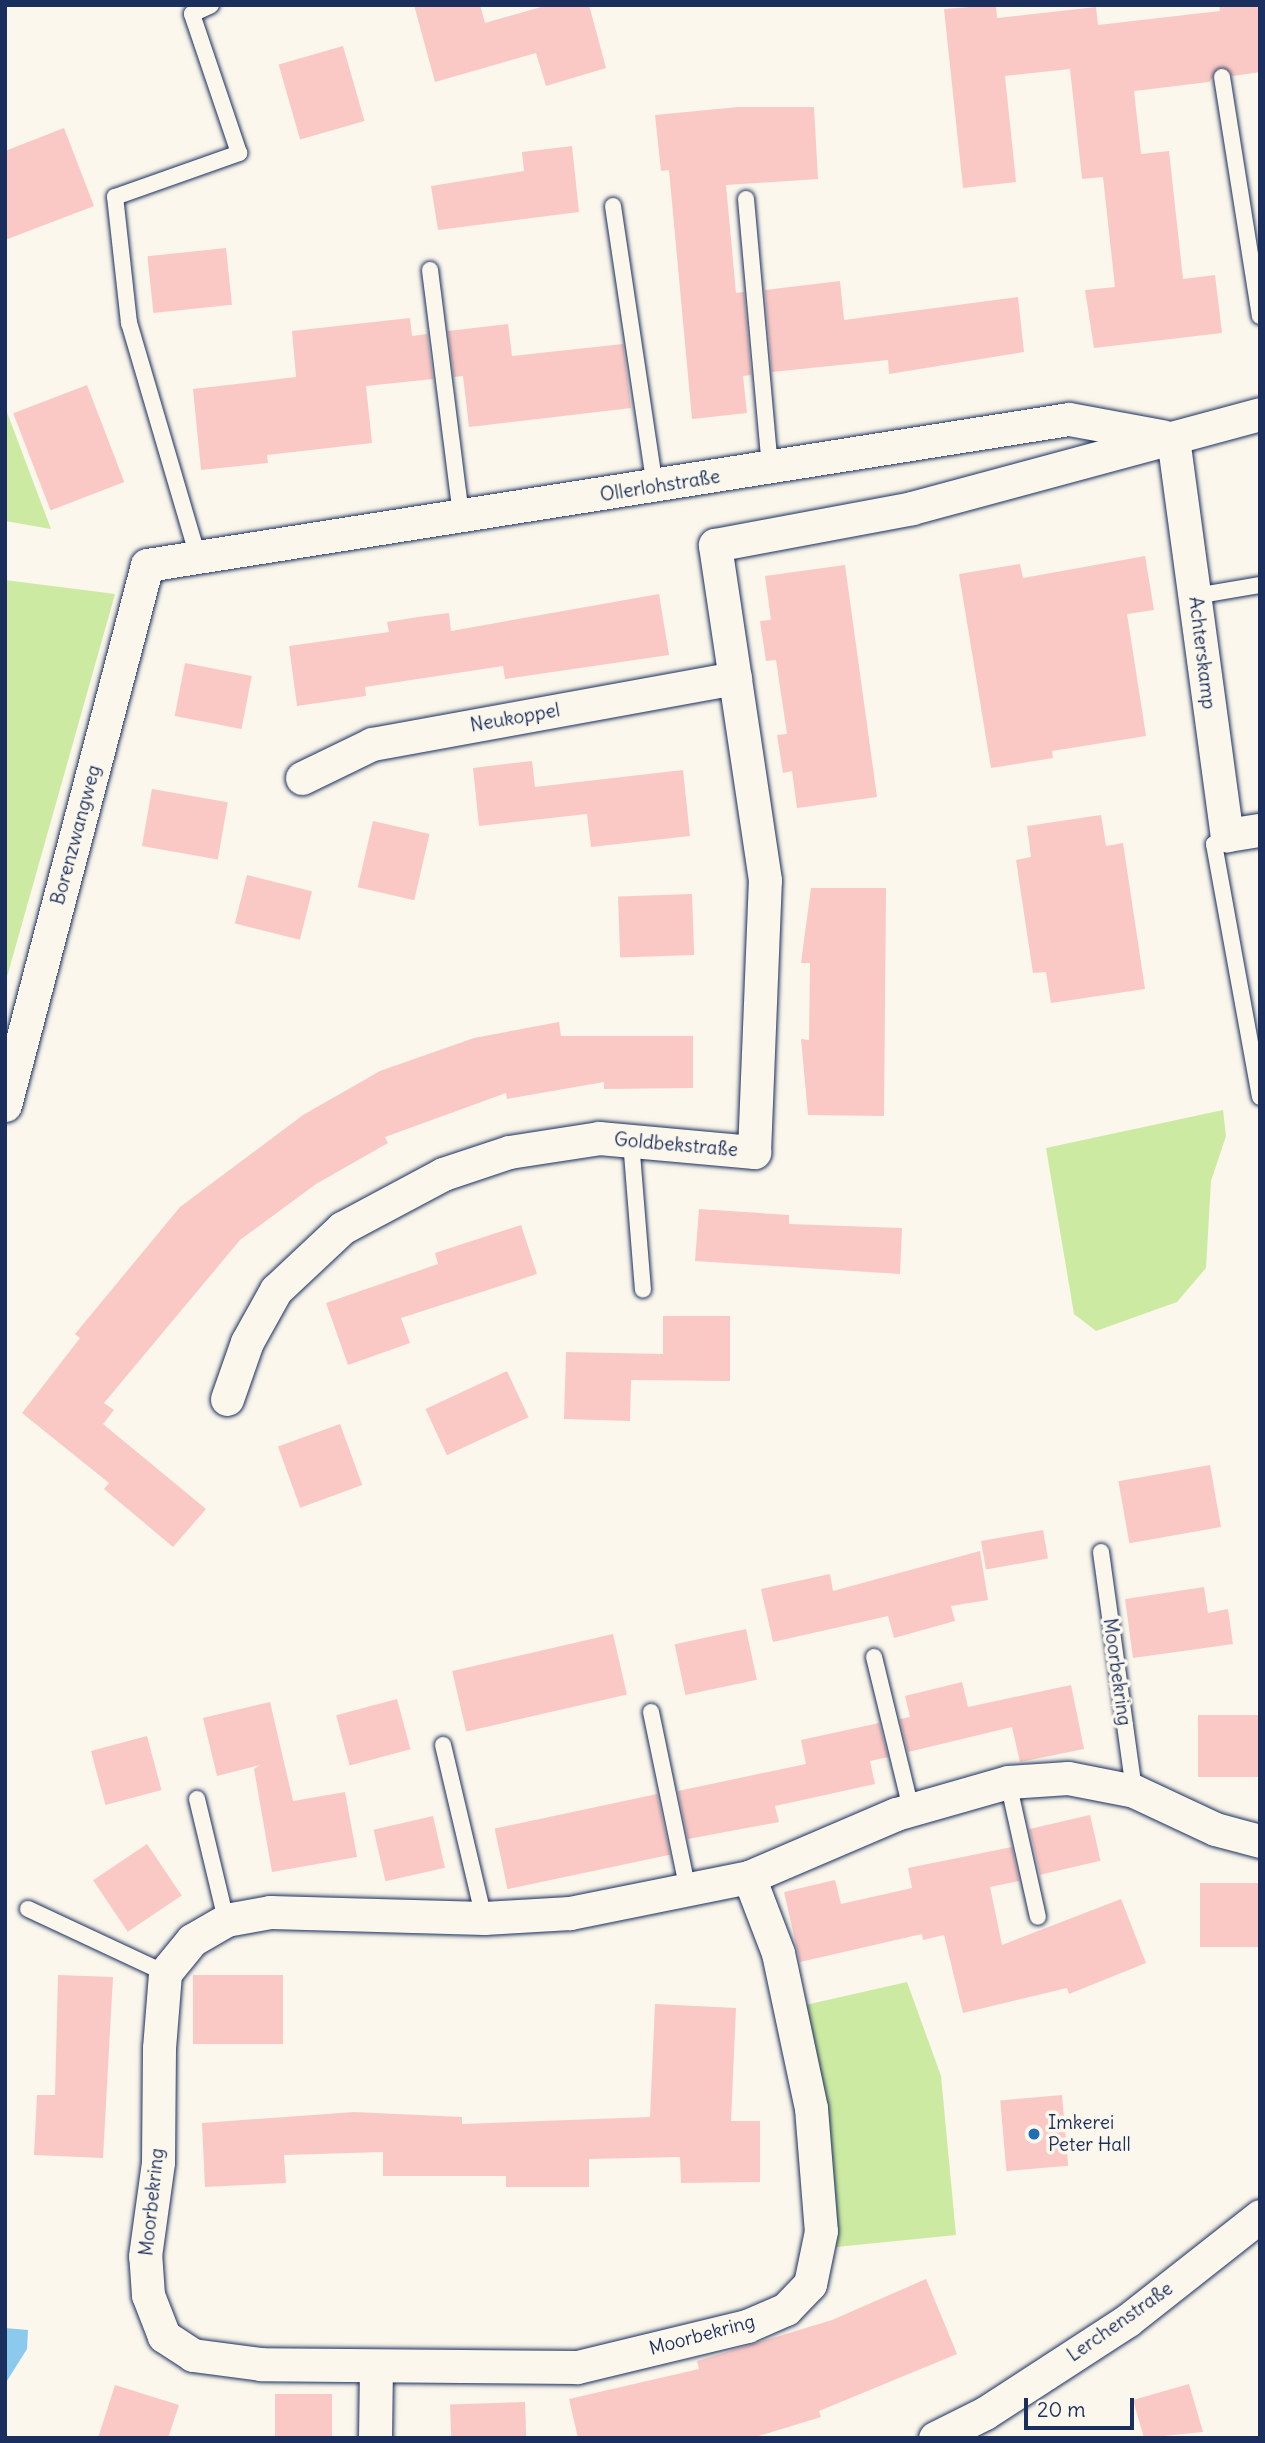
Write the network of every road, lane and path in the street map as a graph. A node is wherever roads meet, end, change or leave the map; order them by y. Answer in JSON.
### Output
{"nodes":[{"id":1,"x":211,"y":5,"type":"edge"},
{"id":2,"x":1222,"y":76,"type":"dead end"},
{"id":3,"x":746,"y":199,"type":"dead end"},
{"id":4,"x":613,"y":206,"type":"dead end"},
{"id":5,"x":430,"y":270,"type":"dead end"},
{"id":6,"x":1260,"y":316,"type":"edge"},
{"id":7,"x":1260,"y":414,"type":"edge"},
{"id":8,"x":1173,"y":438,"type":"junction"},
{"id":9,"x":770,"y":468,"type":"junction"},
{"id":10,"x":654,"y":486,"type":"junction"},
{"id":11,"x":461,"y":516,"type":"junction"},
{"id":12,"x":715,"y":545,"type":"joint"},
{"id":13,"x":198,"y":557,"type":"junction"},
{"id":14,"x":146,"y":565,"type":"joint"},
{"id":15,"x":1260,"y":585,"type":"edge"},
{"id":16,"x":1195,"y":596,"type":"junction"},
{"id":17,"x":735,"y":678,"type":"junction"},
{"id":18,"x":302,"y":778,"type":"dead end"},
{"id":19,"x":1260,"y":831,"type":"edge"},
{"id":20,"x":1227,"y":835,"type":"junction"},
{"id":21,"x":1260,"y":1097,"type":"edge"},
{"id":22,"x":5,"y":1105,"type":"edge"},
{"id":23,"x":631,"y":1141,"type":"junction"},
{"id":24,"x":643,"y":1290,"type":"dead end"},
{"id":25,"x":227,"y":1399,"type":"dead end"},
{"id":26,"x":1101,"y":1552,"type":"dead end"},
{"id":27,"x":874,"y":1657,"type":"dead end"},
{"id":28,"x":650,"y":1712,"type":"dead end"},
{"id":29,"x":443,"y":1745,"type":"dead end"},
{"id":30,"x":1008,"y":1782,"type":"junction"},
{"id":31,"x":1133,"y":1791,"type":"junction"},
{"id":32,"x":197,"y":1799,"type":"dead end"},
{"id":33,"x":911,"y":1809,"type":"junction"},
{"id":34,"x":1260,"y":1841,"type":"edge"},
{"id":35,"x":749,"y":1877,"type":"junction"},
{"id":36,"x":688,"y":1890,"type":"junction"},
{"id":37,"x":28,"y":1909,"type":"dead end"},
{"id":38,"x":1038,"y":1917,"type":"dead end"},
{"id":39,"x":484,"y":1918,"type":"junction"},
{"id":40,"x":226,"y":1920,"type":"junction"},
{"id":41,"x":165,"y":1973,"type":"junction"},
{"id":42,"x":1258,"y":2223,"type":"edge"},
{"id":43,"x":376,"y":2366,"type":"junction"},
{"id":44,"x":375,"y":2438,"type":"edge"},
{"id":45,"x":935,"y":2438,"type":"edge"}],
"edges":[{"from":1,"to":13,"type":"lane"},
{"from":2,"to":6,"type":"lane"},
{"from":3,"to":9,"type":"lane"},
{"from":4,"to":10,"type":"lane"},
{"from":5,"to":11,"type":"lane"},
{"from":7,"to":8,"type":"street","name":"Ollerlohstraße"},
{"from":8,"to":9,"type":"street","name":"Ollerlohstraße"},
{"from":8,"to":12,"type":"street","name":"Ollerlohstraße"},
{"from":8,"to":16,"type":"street","name":"Achterskamp"},
{"from":9,"to":10,"type":"street","name":"Ollerlohstraße"},
{"from":10,"to":11,"type":"street","name":"Ollerlohstraße"},
{"from":11,"to":13,"type":"street","name":"Ollerlohstraße"},
{"from":12,"to":17,"type":"street","name":"Goldbekstraße"},
{"from":13,"to":14,"type":"street","name":"Ollerlohstraße"},
{"from":14,"to":22,"type":"street","name":"Borenzwangweg"},
{"from":15,"to":16,"type":"lane"},
{"from":16,"to":20,"type":"street","name":"Achterskamp"},
{"from":17,"to":18,"type":"street","name":"Neukoppel"},
{"from":17,"to":23,"type":"street","name":"Goldbekstraße"},
{"from":19,"to":20,"type":"street"},
{"from":20,"to":21,"type":"lane"},
{"from":23,"to":24,"type":"lane"},
{"from":23,"to":25,"type":"street","name":"Goldbekstraße"},
{"from":26,"to":31,"type":"lane","name":"Moorbekring"},
{"from":27,"to":33,"type":"lane"},
{"from":28,"to":36,"type":"lane"},
{"from":29,"to":39,"type":"lane"},
{"from":30,"to":31,"type":"street"},
{"from":30,"to":33,"type":"street"},
{"from":30,"to":38,"type":"lane"},
{"from":31,"to":34,"type":"street"},
{"from":32,"to":40,"type":"lane"},
{"from":33,"to":35,"type":"street"},
{"from":35,"to":36,"type":"street"},
{"from":35,"to":43,"type":"street","name":"Moorbekring"},
{"from":36,"to":39,"type":"street"},
{"from":37,"to":41,"type":"lane"},
{"from":39,"to":40,"type":"street"},
{"from":40,"to":41,"type":"street"},
{"from":41,"to":43,"type":"street","name":"Moorbekring"},
{"from":42,"to":45,"type":"street","name":"Lerchenstraße"},
{"from":43,"to":44,"type":"street"}]}
